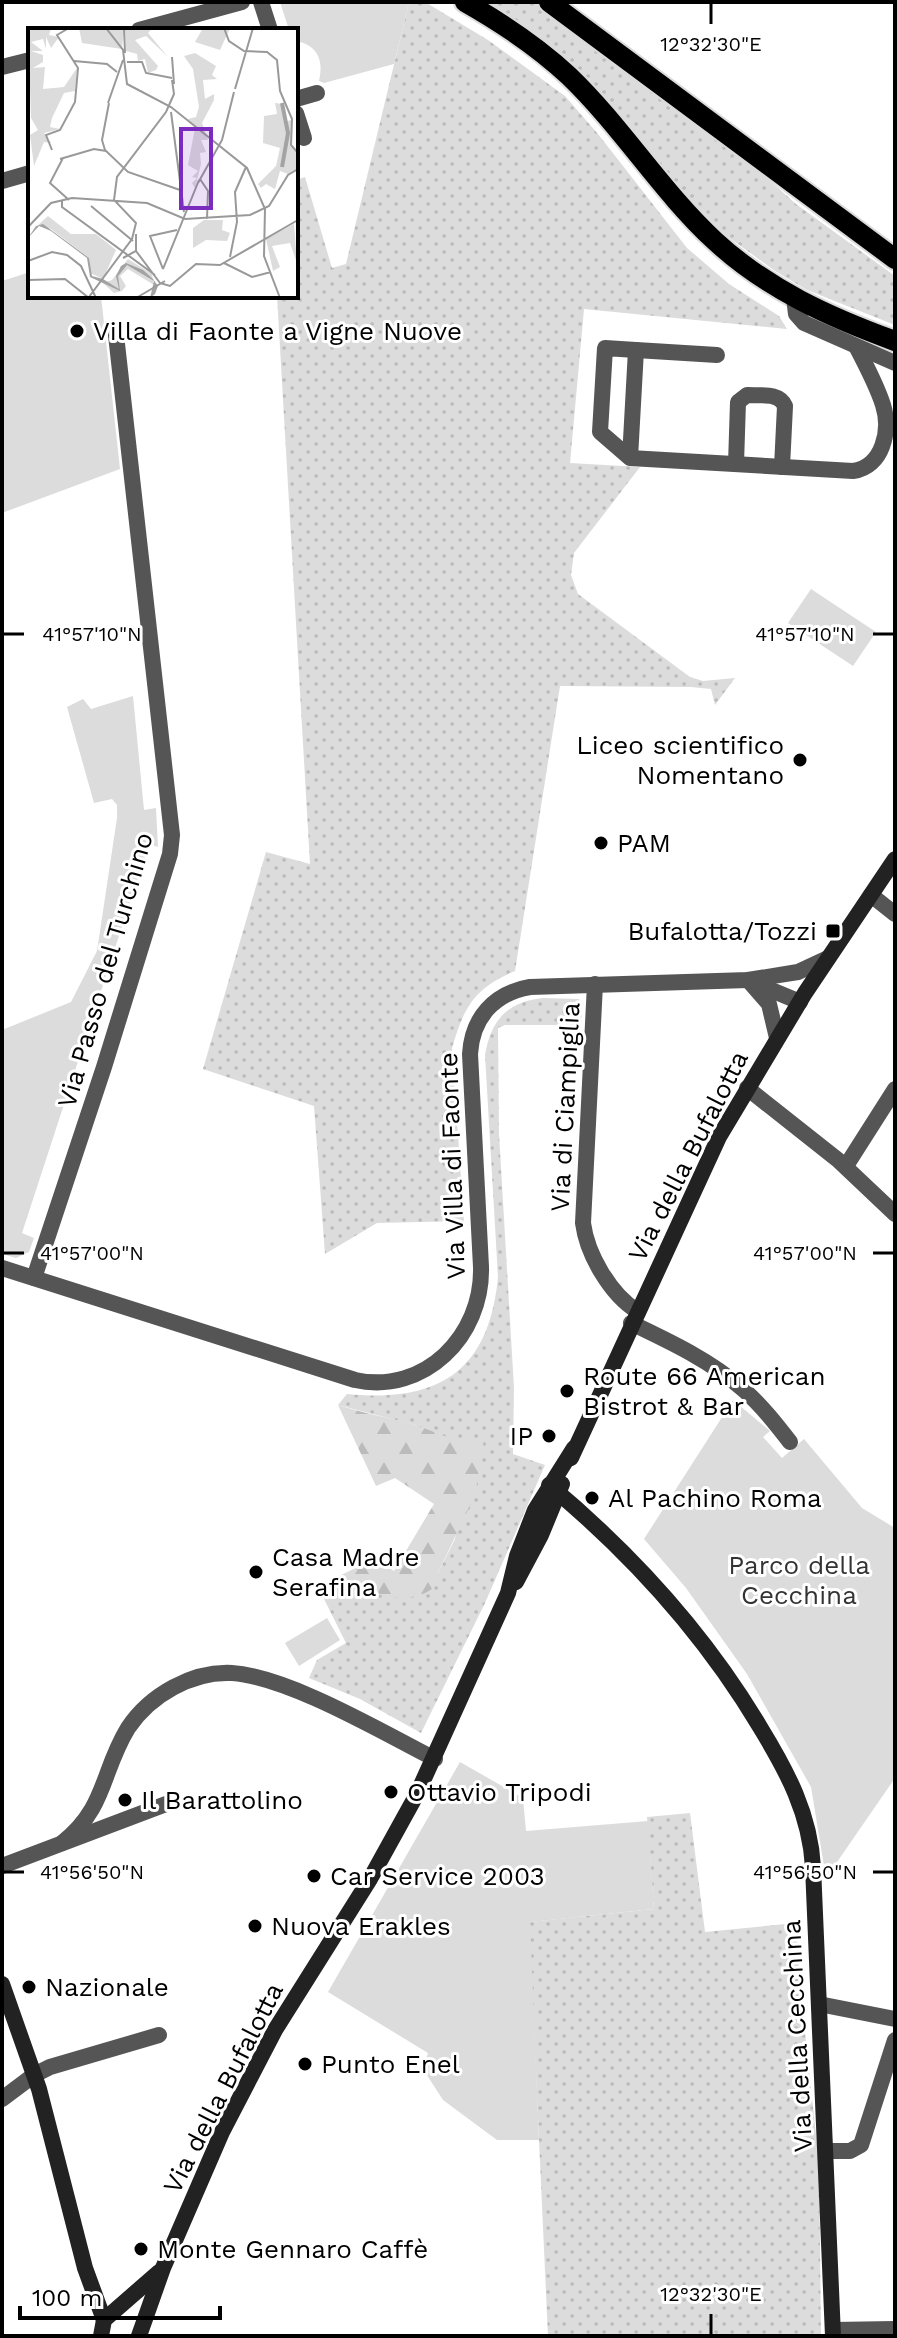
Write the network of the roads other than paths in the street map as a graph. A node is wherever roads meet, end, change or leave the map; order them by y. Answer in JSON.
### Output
{"nodes":[{"id":1,"x":240,"y":2,"type":"edge"},
{"id":2,"x":261,"y":2,"type":"edge"},
{"id":3,"x":465,"y":2,"type":"edge"},
{"id":4,"x":549,"y":2,"type":"edge"},
{"id":5,"x":146,"y":28,"type":"edge"},
{"id":6,"x":269,"y":28,"type":"edge"},
{"id":7,"x":28,"y":60,"type":"edge"},
{"id":8,"x":2,"y":67,"type":"edge"},
{"id":9,"x":317,"y":93,"type":"dead end"},
{"id":10,"x":298,"y":98,"type":"edge"},
{"id":11,"x":298,"y":119,"type":"edge"},
{"id":12,"x":304,"y":138,"type":"dead end"},
{"id":13,"x":28,"y":174,"type":"edge"},
{"id":14,"x":2,"y":181,"type":"edge"},
{"id":15,"x":895,"y":262,"type":"edge"},
{"id":16,"x":794,"y":298,"type":"junction"},
{"id":17,"x":842,"y":321,"type":"junction"},
{"id":18,"x":895,"y":331,"type":"edge"},
{"id":19,"x":116,"y":335,"type":"dead end"},
{"id":20,"x":895,"y":341,"type":"edge"},
{"id":21,"x":857,"y":348,"type":"junction"},
{"id":22,"x":636,"y":350,"type":"junction"},
{"id":23,"x":717,"y":355,"type":"dead end"},
{"id":24,"x":895,"y":365,"type":"edge"},
{"id":25,"x":880,"y":397,"type":"junction"},
{"id":26,"x":630,"y":458,"type":"junction"},
{"id":27,"x":736,"y":464,"type":"junction"},
{"id":28,"x":782,"y":467,"type":"junction"},
{"id":29,"x":895,"y":859,"type":"edge"},
{"id":30,"x":871,"y":895,"type":"junction"},
{"id":31,"x":895,"y":914,"type":"edge"},
{"id":32,"x":828,"y":958,"type":"junction"},
{"id":33,"x":779,"y":977,"type":"junction"},
{"id":34,"x":748,"y":980,"type":"junction"},
{"id":35,"x":595,"y":984,"type":"junction"},
{"id":36,"x":800,"y":1002,"type":"junction"},
{"id":37,"x":777,"y":1038,"type":"junction"},
{"id":38,"x":747,"y":1088,"type":"junction"},
{"id":39,"x":895,"y":1089,"type":"edge"},
{"id":40,"x":846,"y":1166,"type":"junction"},
{"id":41,"x":895,"y":1214,"type":"edge"},
{"id":42,"x":2,"y":1268,"type":"edge"},
{"id":43,"x":34,"y":1278,"type":"junction"},
{"id":44,"x":634,"y":1317,"type":"junction"},
{"id":45,"x":790,"y":1442,"type":"dead end"},
{"id":46,"x":554,"y":1489,"type":"junction"},
{"id":47,"x":435,"y":1759,"type":"junction"},
{"id":48,"x":174,"y":1801,"type":"dead end"},
{"id":49,"x":62,"y":1843,"type":"junction"},
{"id":50,"x":2,"y":1866,"type":"edge"},
{"id":51,"x":2,"y":1984,"type":"edge"},
{"id":52,"x":819,"y":2004,"type":"junction"},
{"id":53,"x":895,"y":2019,"type":"edge"},
{"id":54,"x":159,"y":2035,"type":"dead end"},
{"id":55,"x":895,"y":2040,"type":"edge"},
{"id":56,"x":34,"y":2075,"type":"junction"},
{"id":57,"x":2,"y":2099,"type":"edge"},
{"id":58,"x":827,"y":2151,"type":"junction"},
{"id":59,"x":163,"y":2268,"type":"junction"},
{"id":60,"x":105,"y":2323,"type":"edge"},
{"id":61,"x":895,"y":2329,"type":"edge"},
{"id":62,"x":833,"y":2333,"type":"edge"},
{"id":63,"x":139,"y":2336,"type":"edge"}],
"edges":[{"from":1,"to":5,"type":"street"},
{"from":2,"to":6,"type":"street"},
{"from":3,"to":16,"type":"main road"},
{"from":4,"to":15,"type":"main road"},
{"from":7,"to":8,"type":"street"},
{"from":9,"to":10,"type":"street"},
{"from":11,"to":12,"type":"street"},
{"from":13,"to":14,"type":"street"},
{"from":16,"to":17,"type":"main road"},
{"from":16,"to":21,"type":"street"},
{"from":17,"to":18,"type":"main road"},
{"from":17,"to":20,"type":"main road"},
{"from":19,"to":43,"type":"street","name":"Via Passo del Turchino"},
{"from":21,"to":24,"type":"street"},
{"from":21,"to":25,"type":"street"},
{"from":22,"to":23,"type":"street"},
{"from":22,"to":26,"type":"street"},
{"from":22,"to":26,"type":"street"},
{"from":24,"to":25,"type":"street"},
{"from":25,"to":28,"type":"street"},
{"from":26,"to":27,"type":"street"},
{"from":27,"to":28,"type":"street"},
{"from":27,"to":28,"type":"street"},
{"from":29,"to":30,"type":"street","name":"Via della Bufalotta"},
{"from":30,"to":31,"type":"street"},
{"from":30,"to":32,"type":"street","name":"Via della Bufalotta"},
{"from":32,"to":33,"type":"street","name":"Via Villa di Faonte"},
{"from":32,"to":36,"type":"street","name":"Via della Bufalotta"},
{"from":33,"to":34,"type":"street","name":"Via Villa di Faonte"},
{"from":33,"to":36,"type":"street"},
{"from":34,"to":35,"type":"street","name":"Via Villa di Faonte"},
{"from":34,"to":36,"type":"street","name":"Via Villa di Faonte"},
{"from":34,"to":37,"type":"street"},
{"from":35,"to":43,"type":"street","name":"Via Villa di Faonte"},
{"from":35,"to":44,"type":"street","name":"Via di Ciampiglia"},
{"from":36,"to":37,"type":"street","name":"Via della Bufalotta"},
{"from":37,"to":38,"type":"street","name":"Via della Bufalotta"},
{"from":38,"to":40,"type":"street"},
{"from":38,"to":44,"type":"street","name":"Via della Bufalotta"},
{"from":39,"to":40,"type":"street"},
{"from":40,"to":41,"type":"street"},
{"from":42,"to":43,"type":"street","name":"Via Villa di Faonte"},
{"from":44,"to":45,"type":"street"},
{"from":44,"to":46,"type":"street","name":"Via della Bufalotta"},
{"from":46,"to":47,"type":"street","name":"Via della Bufalotta"},
{"from":46,"to":52,"type":"street","name":"Via della Cecchina"},
{"from":47,"to":49,"type":"street"},
{"from":47,"to":59,"type":"street","name":"Via della Bufalotta"},
{"from":48,"to":49,"type":"street"},
{"from":49,"to":50,"type":"street"},
{"from":51,"to":56,"type":"street"},
{"from":52,"to":53,"type":"street"},
{"from":52,"to":58,"type":"street","name":"Via della Cecchina"},
{"from":54,"to":56,"type":"street"},
{"from":55,"to":58,"type":"street"},
{"from":56,"to":57,"type":"street"},
{"from":56,"to":60,"type":"street"},
{"from":58,"to":62,"type":"street","name":"Via della Cecchina"},
{"from":59,"to":60,"type":"street"},
{"from":59,"to":63,"type":"street","name":"Via della Bufalotta"},
{"from":60,"to":63,"type":"street"},
{"from":61,"to":62,"type":"street"}]}
